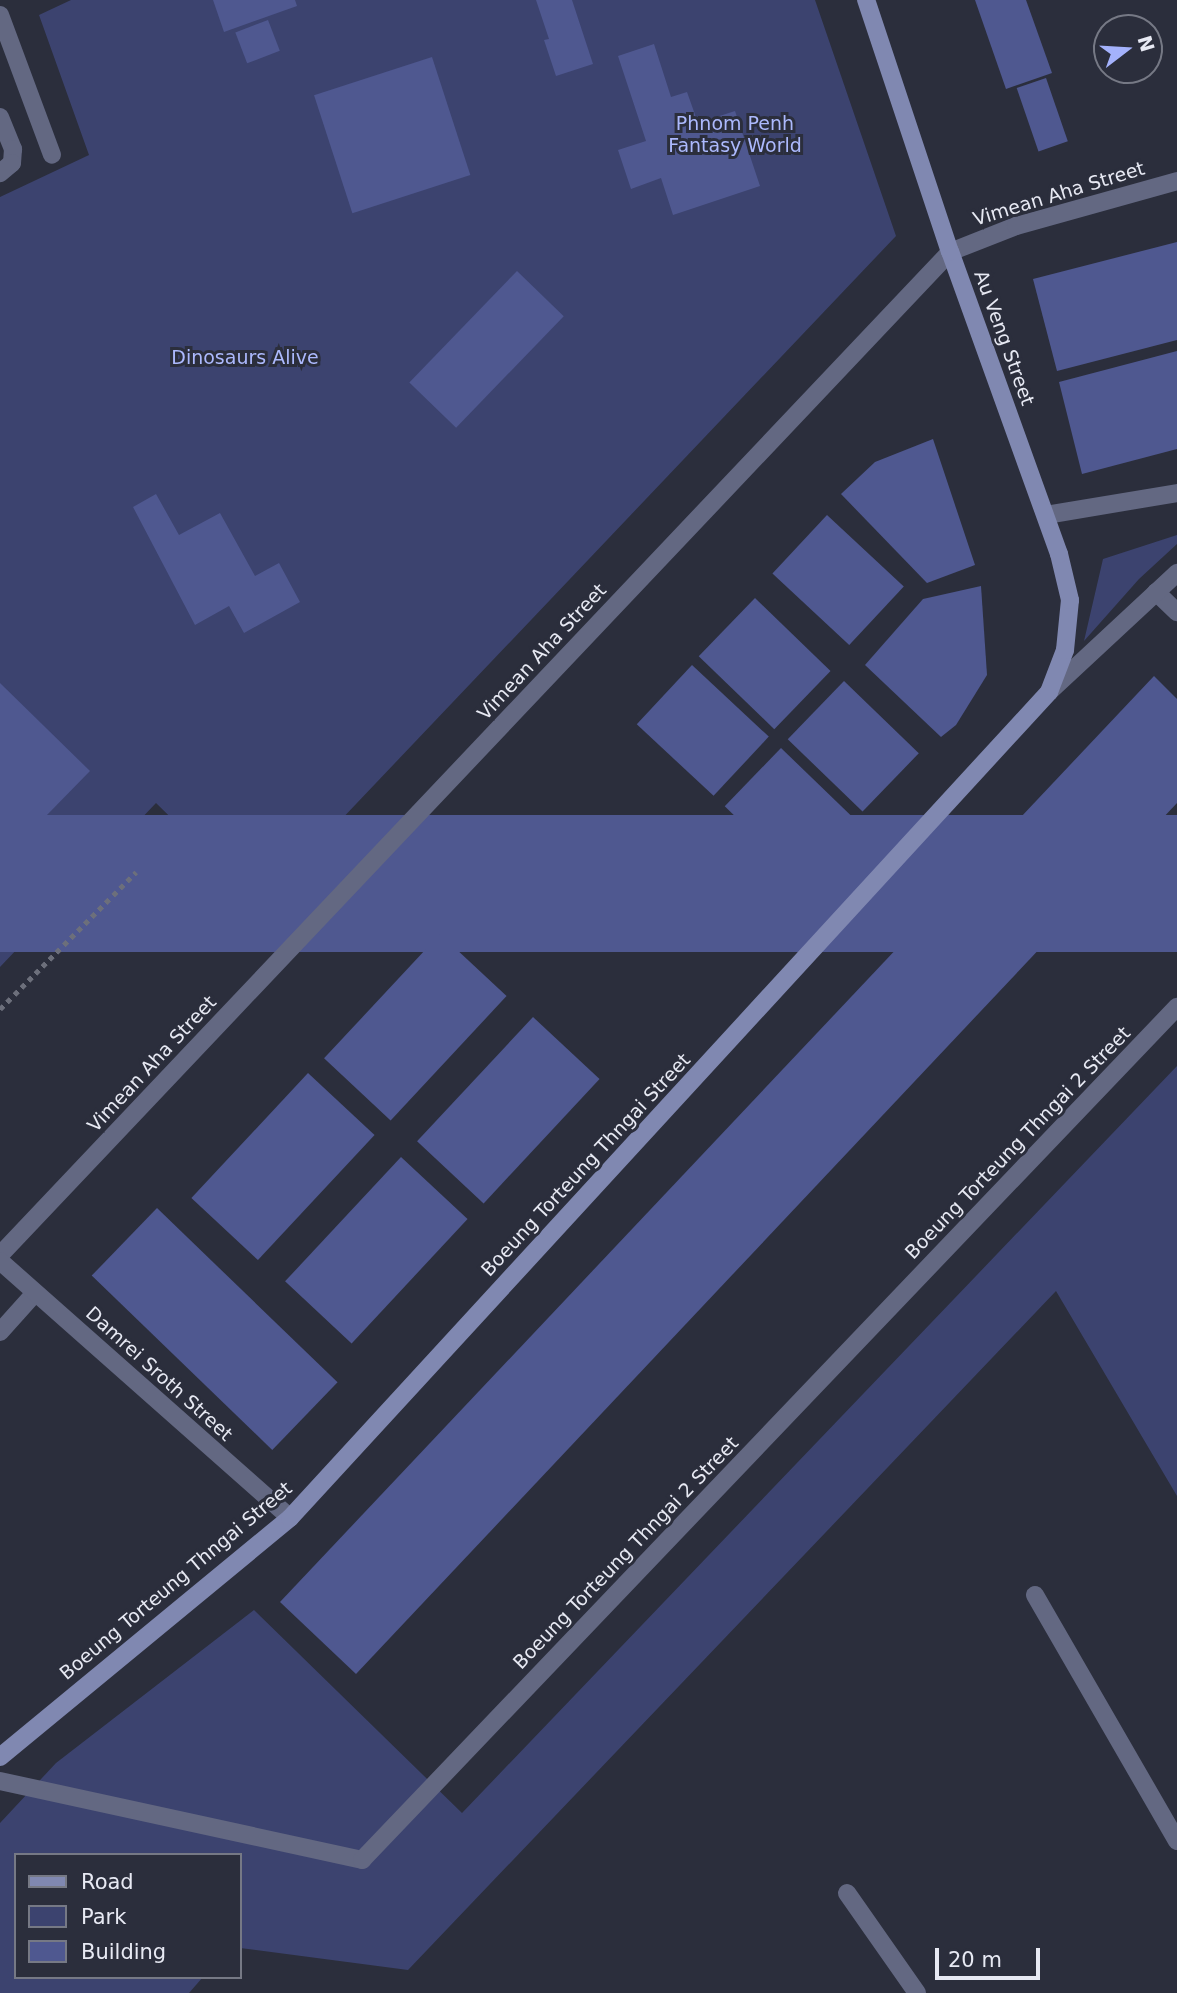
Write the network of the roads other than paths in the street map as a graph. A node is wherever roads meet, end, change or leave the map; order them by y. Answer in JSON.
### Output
{"nodes":[{"id":1,"x":866,"y":0,"type":"edge"},
{"id":2,"x":0,"y":15,"type":"edge"},
{"id":3,"x":0,"y":117,"type":"edge"},
{"id":4,"x":52,"y":155,"type":"dead end"},
{"id":5,"x":0,"y":173,"type":"edge"},
{"id":6,"x":1177,"y":181,"type":"edge"},
{"id":7,"x":950,"y":252,"type":"junction"},
{"id":8,"x":1177,"y":492,"type":"edge"},
{"id":9,"x":1046,"y":515,"type":"junction"},
{"id":10,"x":1177,"y":573,"type":"edge"},
{"id":11,"x":1156,"y":593,"type":"junction"},
{"id":12,"x":1177,"y":612,"type":"edge"},
{"id":13,"x":1049,"y":692,"type":"junction"},
{"id":14,"x":1177,"y":1007,"type":"edge"},
{"id":15,"x":0,"y":1255,"type":"edge"},
{"id":16,"x":0,"y":1261,"type":"edge"},
{"id":17,"x":36,"y":1293,"type":"junction"},
{"id":18,"x":0,"y":1332,"type":"edge"},
{"id":19,"x":290,"y":1518,"type":"junction"},
{"id":20,"x":1035,"y":1595,"type":"dead end"},
{"id":21,"x":0,"y":1757,"type":"edge"},
{"id":22,"x":0,"y":1781,"type":"edge"},
{"id":23,"x":1177,"y":1841,"type":"edge"},
{"id":24,"x":847,"y":1894,"type":"dead end"},
{"id":25,"x":916,"y":1993,"type":"edge"}],
"edges":[{"from":1,"to":7,"type":"street","name":"Au Veng Street"},
{"from":2,"to":4,"type":"street"},
{"from":3,"to":5,"type":"street"},
{"from":6,"to":7,"type":"street","name":"Vimean Aha Street"},
{"from":7,"to":9,"type":"street","name":"Au Veng Street"},
{"from":7,"to":15,"type":"street","name":"Vimean Aha Street"},
{"from":8,"to":9,"type":"street"},
{"from":9,"to":13,"type":"street","name":"Au Veng Street"},
{"from":10,"to":11,"type":"street","name":"Boeung Torteung Thngai Street"},
{"from":11,"to":12,"type":"street"},
{"from":11,"to":13,"type":"street","name":"Boeung Torteung Thngai Street"},
{"from":13,"to":19,"type":"street","name":"Boeung Torteung Thngai Street"},
{"from":14,"to":22,"type":"street","name":"Boeung Torteung Thngai 2 Street"},
{"from":16,"to":17,"type":"street","name":"Damrei Sroth Street"},
{"from":17,"to":18,"type":"street"},
{"from":17,"to":19,"type":"street","name":"Damrei Sroth Street"},
{"from":19,"to":21,"type":"street","name":"Boeung Torteung Thngai Street"},
{"from":20,"to":23,"type":"street"},
{"from":24,"to":25,"type":"street"}]}
